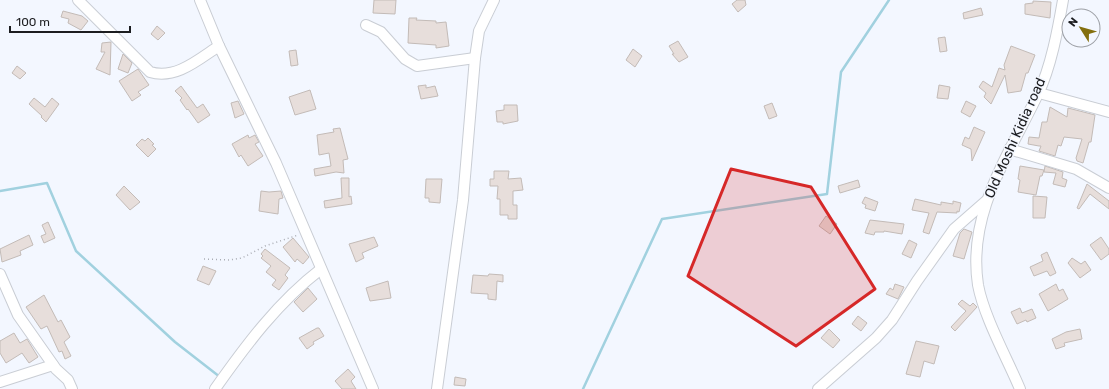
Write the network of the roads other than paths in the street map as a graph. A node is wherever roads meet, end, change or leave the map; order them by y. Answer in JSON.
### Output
{"nodes":[{"id":1,"x":78,"y":0,"type":"edge"},
{"id":2,"x":200,"y":0,"type":"edge"},
{"id":3,"x":494,"y":0,"type":"edge"},
{"id":4,"x":1063,"y":0,"type":"edge"},
{"id":5,"x":366,"y":25,"type":"dead end"},
{"id":6,"x":219,"y":46,"type":"junction"},
{"id":7,"x":475,"y":58,"type":"junction"},
{"id":8,"x":1038,"y":93,"type":"junction"},
{"id":9,"x":1109,"y":112,"type":"edge"},
{"id":10,"x":1009,"y":149,"type":"junction"},
{"id":11,"x":1109,"y":188,"type":"edge"},
{"id":12,"x":986,"y":201,"type":"junction"},
{"id":13,"x":321,"y":269,"type":"junction"},
{"id":14,"x":0,"y":274,"type":"edge"},
{"id":15,"x":53,"y":365,"type":"junction"},
{"id":16,"x":0,"y":382,"type":"edge"},
{"id":17,"x":72,"y":389,"type":"edge"},
{"id":18,"x":215,"y":389,"type":"edge"},
{"id":19,"x":373,"y":389,"type":"edge"},
{"id":20,"x":436,"y":389,"type":"edge"},
{"id":21,"x":818,"y":389,"type":"edge"},
{"id":22,"x":1020,"y":389,"type":"edge"}],
"edges":[{"from":1,"to":6,"type":"street"},
{"from":2,"to":6,"type":"street"},
{"from":3,"to":7,"type":"street"},
{"from":4,"to":8,"type":"street","name":"Old Moshi Kidia road"},
{"from":5,"to":7,"type":"street"},
{"from":6,"to":13,"type":"street"},
{"from":7,"to":20,"type":"street"},
{"from":8,"to":9,"type":"street"},
{"from":8,"to":10,"type":"street","name":"Old Moshi Kidia road"},
{"from":10,"to":11,"type":"street"},
{"from":10,"to":12,"type":"street","name":"Old Moshi Kidia road"},
{"from":12,"to":21,"type":"street"},
{"from":12,"to":22,"type":"street","name":"Old Moshi Kidia road"},
{"from":13,"to":18,"type":"street"},
{"from":13,"to":19,"type":"street"},
{"from":14,"to":15,"type":"street"},
{"from":15,"to":16,"type":"street"},
{"from":15,"to":17,"type":"street"}]}
